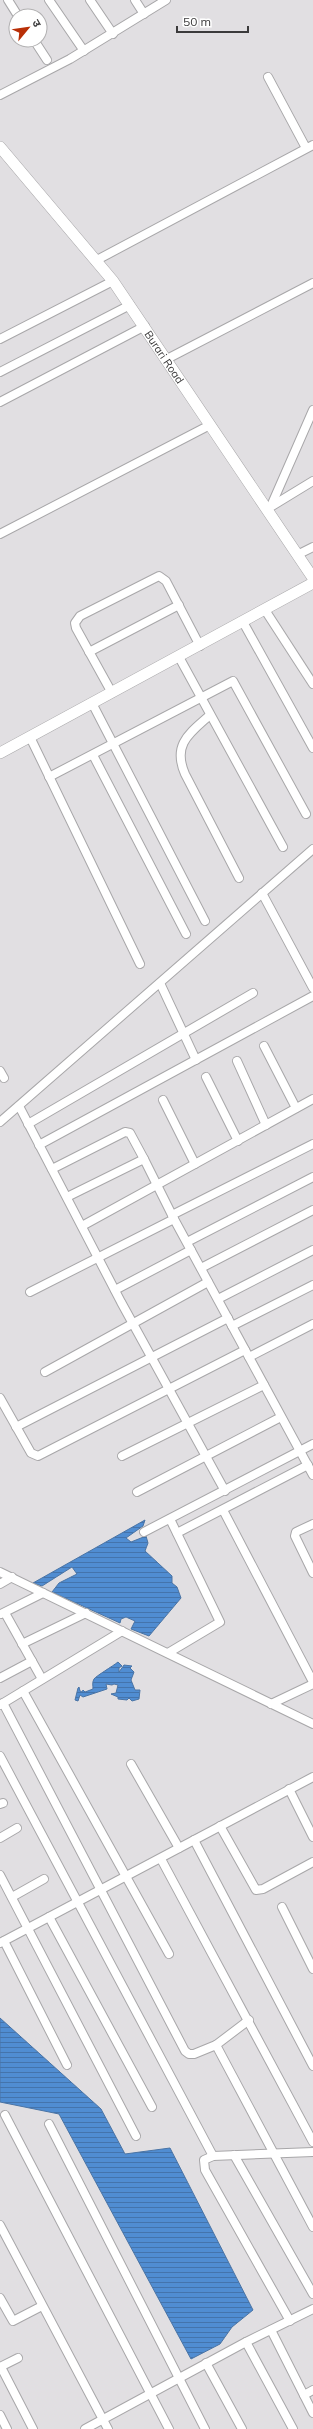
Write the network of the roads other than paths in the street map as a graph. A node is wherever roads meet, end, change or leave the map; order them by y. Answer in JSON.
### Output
{"nodes":[{"id":1,"x":49,"y":0,"type":"edge"},
{"id":2,"x":90,"y":0,"type":"edge"},
{"id":3,"x":135,"y":0,"type":"edge"},
{"id":4,"x":166,"y":0,"type":"edge"},
{"id":5,"x":144,"y":14,"type":"junction"},
{"id":6,"x":113,"y":34,"type":"junction"},
{"id":7,"x":39,"y":48,"type":"edge"},
{"id":8,"x":84,"y":51,"type":"junction"},
{"id":9,"x":47,"y":60,"type":"dead end"},
{"id":10,"x":268,"y":77,"type":"dead end"},
{"id":11,"x":0,"y":95,"type":"edge"},
{"id":12,"x":0,"y":147,"type":"edge"},
{"id":13,"x":309,"y":147,"type":"edge"},
{"id":14,"x":96,"y":261,"type":"junction"},
{"id":15,"x":113,"y":281,"type":"junction"},
{"id":16,"x":313,"y":283,"type":"edge"},
{"id":17,"x":130,"y":305,"type":"junction"},
{"id":18,"x":145,"y":326,"type":"junction"},
{"id":19,"x":0,"y":339,"type":"edge"},
{"id":20,"x":165,"y":360,"type":"junction"},
{"id":21,"x":0,"y":372,"type":"edge"},
{"id":22,"x":0,"y":402,"type":"edge"},
{"id":23,"x":313,"y":410,"type":"edge"},
{"id":24,"x":208,"y":426,"type":"junction"},
{"id":25,"x":313,"y":481,"type":"edge"},
{"id":26,"x":269,"y":507,"type":"junction"},
{"id":27,"x":0,"y":534,"type":"edge"},
{"id":28,"x":313,"y":547,"type":"edge"},
{"id":29,"x":297,"y":556,"type":"junction"},
{"id":30,"x":313,"y":578,"type":"edge"},
{"id":31,"x":313,"y":584,"type":"edge"},
{"id":32,"x":179,"y":605,"type":"junction"},
{"id":33,"x":265,"y":610,"type":"junction"},
{"id":34,"x":244,"y":622,"type":"junction"},
{"id":35,"x":200,"y":646,"type":"junction"},
{"id":36,"x":89,"y":652,"type":"junction"},
{"id":37,"x":179,"y":657,"type":"junction"},
{"id":38,"x":313,"y":684,"type":"edge"},
{"id":39,"x":112,"y":693,"type":"junction"},
{"id":40,"x":201,"y":698,"type":"junction"},
{"id":41,"x":92,"y":703,"type":"junction"},
{"id":42,"x":210,"y":715,"type":"junction"},
{"id":43,"x":30,"y":737,"type":"junction"},
{"id":44,"x":114,"y":744,"type":"junction"},
{"id":45,"x":313,"y":748,"type":"edge"},
{"id":46,"x":0,"y":753,"type":"edge"},
{"id":47,"x":93,"y":755,"type":"junction"},
{"id":48,"x":49,"y":777,"type":"junction"},
{"id":49,"x":306,"y":814,"type":"dead end"},
{"id":50,"x":283,"y":847,"type":"dead end"},
{"id":51,"x":313,"y":849,"type":"edge"},
{"id":52,"x":239,"y":878,"type":"dead end"},
{"id":53,"x":262,"y":893,"type":"junction"},
{"id":54,"x":205,"y":921,"type":"dead end"},
{"id":55,"x":186,"y":934,"type":"dead end"},
{"id":56,"x":140,"y":964,"type":"dead end"},
{"id":57,"x":160,"y":983,"type":"junction"},
{"id":58,"x":313,"y":988,"type":"edge"},
{"id":59,"x":253,"y":993,"type":"dead end"},
{"id":60,"x":313,"y":996,"type":"edge"},
{"id":61,"x":183,"y":1032,"type":"junction"},
{"id":62,"x":264,"y":1046,"type":"dead end"},
{"id":63,"x":196,"y":1060,"type":"junction"},
{"id":64,"x":237,"y":1061,"type":"dead end"},
{"id":65,"x":206,"y":1077,"type":"dead end"},
{"id":66,"x":313,"y":1099,"type":"edge"},
{"id":67,"x":163,"y":1100,"type":"dead end"},
{"id":68,"x":19,"y":1106,"type":"junction"},
{"id":69,"x":296,"y":1108,"type":"junction"},
{"id":70,"x":0,"y":1122,"type":"edge"},
{"id":71,"x":28,"y":1124,"type":"junction"},
{"id":72,"x":266,"y":1125,"type":"junction"},
{"id":73,"x":238,"y":1141,"type":"junction"},
{"id":74,"x":313,"y":1144,"type":"edge"},
{"id":75,"x":39,"y":1145,"type":"junction"},
{"id":76,"x":144,"y":1159,"type":"junction"},
{"id":77,"x":195,"y":1164,"type":"junction"},
{"id":78,"x":52,"y":1169,"type":"junction"},
{"id":79,"x":313,"y":1177,"type":"edge"},
{"id":80,"x":157,"y":1185,"type":"junction"},
{"id":81,"x":67,"y":1197,"type":"junction"},
{"id":82,"x":313,"y":1210,"type":"edge"},
{"id":83,"x":173,"y":1217,"type":"junction"},
{"id":84,"x":82,"y":1226,"type":"junction"},
{"id":85,"x":187,"y":1242,"type":"junction"},
{"id":86,"x":191,"y":1250,"type":"junction"},
{"id":87,"x":313,"y":1250,"type":"edge"},
{"id":88,"x":97,"y":1257,"type":"junction"},
{"id":89,"x":201,"y":1268,"type":"junction"},
{"id":90,"x":208,"y":1282,"type":"junction"},
{"id":91,"x":313,"y":1285,"type":"edge"},
{"id":92,"x":115,"y":1290,"type":"junction"},
{"id":93,"x":30,"y":1292,"type":"dead end"},
{"id":94,"x":218,"y":1299,"type":"junction"},
{"id":95,"x":228,"y":1318,"type":"junction"},
{"id":96,"x":134,"y":1324,"type":"junction"},
{"id":97,"x":313,"y":1324,"type":"edge"},
{"id":98,"x":232,"y":1326,"type":"junction"},
{"id":99,"x":247,"y":1353,"type":"junction"},
{"id":100,"x":152,"y":1358,"type":"junction"},
{"id":101,"x":45,"y":1372,"type":"dead end"},
{"id":102,"x":264,"y":1385,"type":"junction"},
{"id":103,"x":168,"y":1388,"type":"junction"},
{"id":104,"x":0,"y":1398,"type":"edge"},
{"id":105,"x":281,"y":1416,"type":"junction"},
{"id":106,"x":187,"y":1422,"type":"junction"},
{"id":107,"x":16,"y":1426,"type":"junction"},
{"id":108,"x":313,"y":1444,"type":"edge"},
{"id":109,"x":300,"y":1451,"type":"junction"},
{"id":110,"x":122,"y":1456,"type":"dead end"},
{"id":111,"x":205,"y":1456,"type":"junction"},
{"id":112,"x":308,"y":1465,"type":"junction"},
{"id":113,"x":313,"y":1475,"type":"edge"},
{"id":114,"x":225,"y":1491,"type":"junction"},
{"id":115,"x":137,"y":1492,"type":"dead end"},
{"id":116,"x":223,"y":1510,"type":"junction"},
{"id":117,"x":170,"y":1518,"type":"junction"},
{"id":118,"x":313,"y":1524,"type":"edge"},
{"id":119,"x":144,"y":1532,"type":"dead end"},
{"id":120,"x":177,"y":1533,"type":"junction"},
{"id":121,"x":0,"y":1572,"type":"edge"},
{"id":122,"x":313,"y":1573,"type":"edge"},
{"id":123,"x":12,"y":1577,"type":"junction"},
{"id":124,"x":0,"y":1584,"type":"edge"},
{"id":125,"x":43,"y":1593,"type":"junction"},
{"id":126,"x":86,"y":1613,"type":"junction"},
{"id":127,"x":2,"y":1614,"type":"edge"},
{"id":128,"x":122,"y":1631,"type":"junction"},
{"id":129,"x":22,"y":1644,"type":"junction"},
{"id":130,"x":168,"y":1653,"type":"junction"},
{"id":131,"x":32,"y":1662,"type":"junction"},
{"id":132,"x":0,"y":1678,"type":"edge"},
{"id":133,"x":42,"y":1679,"type":"junction"},
{"id":134,"x":313,"y":1683,"type":"edge"},
{"id":135,"x":23,"y":1691,"type":"junction"},
{"id":136,"x":2,"y":1704,"type":"edge"},
{"id":137,"x":271,"y":1704,"type":"junction"},
{"id":138,"x":313,"y":1724,"type":"edge"},
{"id":139,"x":0,"y":1756,"type":"edge"},
{"id":140,"x":131,"y":1764,"type":"dead end"},
{"id":141,"x":313,"y":1777,"type":"edge"},
{"id":142,"x":288,"y":1789,"type":"junction"},
{"id":143,"x":220,"y":1826,"type":"junction"},
{"id":144,"x":17,"y":1828,"type":"dead end"},
{"id":145,"x":313,"y":1837,"type":"edge"},
{"id":146,"x":0,"y":1838,"type":"edge"},
{"id":147,"x":194,"y":1840,"type":"junction"},
{"id":148,"x":179,"y":1848,"type":"junction"},
{"id":149,"x":161,"y":1859,"type":"junction"},
{"id":150,"x":313,"y":1862,"type":"edge"},
{"id":151,"x":0,"y":1875,"type":"edge"},
{"id":152,"x":125,"y":1877,"type":"junction"},
{"id":153,"x":44,"y":1879,"type":"dead end"},
{"id":154,"x":101,"y":1890,"type":"junction"},
{"id":155,"x":12,"y":1897,"type":"junction"},
{"id":156,"x":79,"y":1902,"type":"junction"},
{"id":157,"x":282,"y":1906,"type":"dead end"},
{"id":158,"x":49,"y":1917,"type":"junction"},
{"id":159,"x":28,"y":1928,"type":"junction"},
{"id":160,"x":2,"y":1942,"type":"edge"},
{"id":161,"x":169,"y":1954,"type":"dead end"},
{"id":162,"x":313,"y":1969,"type":"edge"},
{"id":163,"x":249,"y":2020,"type":"junction"},
{"id":164,"x":216,"y":2045,"type":"junction"},
{"id":165,"x":67,"y":2065,"type":"dead end"},
{"id":166,"x":313,"y":2066,"type":"edge"},
{"id":167,"x":152,"y":2107,"type":"dead end"},
{"id":168,"x":5,"y":2115,"type":"dead end"},
{"id":169,"x":49,"y":2124,"type":"dead end"},
{"id":170,"x":136,"y":2136,"type":"dead end"},
{"id":171,"x":313,"y":2142,"type":"edge"},
{"id":172,"x":313,"y":2152,"type":"edge"},
{"id":173,"x":234,"y":2155,"type":"junction"},
{"id":174,"x":274,"y":2155,"type":"junction"},
{"id":175,"x":213,"y":2156,"type":"junction"},
{"id":176,"x":0,"y":2225,"type":"edge"},
{"id":177,"x":313,"y":2227,"type":"edge"},
{"id":178,"x":313,"y":2294,"type":"edge"},
{"id":179,"x":0,"y":2298,"type":"edge"},
{"id":180,"x":42,"y":2306,"type":"junction"},
{"id":181,"x":313,"y":2309,"type":"edge"},
{"id":182,"x":290,"y":2321,"type":"junction"},
{"id":183,"x":270,"y":2330,"type":"junction"},
{"id":184,"x":246,"y":2342,"type":"junction"},
{"id":185,"x":18,"y":2358,"type":"dead end"},
{"id":186,"x":206,"y":2363,"type":"junction"},
{"id":187,"x":1,"y":2367,"type":"edge"},
{"id":188,"x":179,"y":2379,"type":"junction"},
{"id":189,"x":313,"y":2390,"type":"edge"},
{"id":190,"x":151,"y":2394,"type":"junction"},
{"id":191,"x":304,"y":2396,"type":"junction"},
{"id":192,"x":313,"y":2413,"type":"edge"},
{"id":193,"x":0,"y":2415,"type":"edge"},
{"id":194,"x":103,"y":2420,"type":"junction"},
{"id":195,"x":7,"y":2429,"type":"edge"},
{"id":196,"x":33,"y":2429,"type":"edge"},
{"id":197,"x":85,"y":2429,"type":"edge"},
{"id":198,"x":108,"y":2429,"type":"edge"},
{"id":199,"x":169,"y":2429,"type":"edge"},
{"id":200,"x":205,"y":2429,"type":"edge"},
{"id":201,"x":242,"y":2429,"type":"edge"},
{"id":202,"x":293,"y":2429,"type":"edge"}],
"edges":[{"from":1,"to":8,"type":"street"},
{"from":2,"to":6,"type":"street"},
{"from":3,"to":5,"type":"street"},
{"from":4,"to":5,"type":"street"},
{"from":5,"to":6,"type":"street"},
{"from":6,"to":8,"type":"street"},
{"from":7,"to":9,"type":"street"},
{"from":8,"to":11,"type":"street"},
{"from":10,"to":13,"type":"street"},
{"from":12,"to":14,"type":"main road","name":"Burari Road"},
{"from":13,"to":14,"type":"street"},
{"from":14,"to":15,"type":"main road","name":"Burari Road"},
{"from":15,"to":17,"type":"main road","name":"Burari Road"},
{"from":15,"to":19,"type":"street"},
{"from":16,"to":20,"type":"street"},
{"from":17,"to":18,"type":"main road","name":"Burari Road"},
{"from":17,"to":21,"type":"street"},
{"from":18,"to":20,"type":"main road","name":"Burari Road"},
{"from":18,"to":22,"type":"street"},
{"from":20,"to":24,"type":"main road","name":"Burari Road"},
{"from":23,"to":26,"type":"street"},
{"from":24,"to":26,"type":"main road","name":"Burari Road"},
{"from":24,"to":27,"type":"street"},
{"from":25,"to":26,"type":"street"},
{"from":26,"to":29,"type":"main road","name":"Burari Road"},
{"from":28,"to":29,"type":"street"},
{"from":29,"to":30,"type":"main road","name":"Burari Road"},
{"from":31,"to":33,"type":"main road"},
{"from":32,"to":35,"type":"street"},
{"from":32,"to":36,"type":"street"},
{"from":32,"to":36,"type":"street"},
{"from":33,"to":34,"type":"main road"},
{"from":33,"to":38,"type":"street"},
{"from":34,"to":35,"type":"main road"},
{"from":34,"to":45,"type":"street"},
{"from":35,"to":37,"type":"main road"},
{"from":36,"to":39,"type":"street"},
{"from":37,"to":39,"type":"main road"},
{"from":37,"to":40,"type":"street"},
{"from":39,"to":41,"type":"main road"},
{"from":40,"to":42,"type":"street"},
{"from":40,"to":44,"type":"street"},
{"from":40,"to":49,"type":"street"},
{"from":41,"to":43,"type":"main road"},
{"from":41,"to":44,"type":"street"},
{"from":42,"to":50,"type":"street"},
{"from":42,"to":52,"type":"street"},
{"from":43,"to":46,"type":"main road"},
{"from":43,"to":48,"type":"street"},
{"from":44,"to":47,"type":"street"},
{"from":44,"to":54,"type":"street"},
{"from":47,"to":48,"type":"street"},
{"from":47,"to":55,"type":"street"},
{"from":48,"to":56,"type":"street"},
{"from":51,"to":53,"type":"street"},
{"from":53,"to":57,"type":"street"},
{"from":53,"to":58,"type":"street"},
{"from":57,"to":61,"type":"street"},
{"from":57,"to":68,"type":"street"},
{"from":59,"to":61,"type":"street"},
{"from":60,"to":63,"type":"street"},
{"from":61,"to":63,"type":"street"},
{"from":61,"to":71,"type":"street"},
{"from":62,"to":69,"type":"street"},
{"from":63,"to":75,"type":"street"},
{"from":64,"to":72,"type":"street"},
{"from":65,"to":73,"type":"street"},
{"from":66,"to":69,"type":"street"},
{"from":67,"to":77,"type":"street"},
{"from":68,"to":70,"type":"street"},
{"from":68,"to":71,"type":"street"},
{"from":69,"to":72,"type":"street"},
{"from":71,"to":75,"type":"street"},
{"from":72,"to":73,"type":"street"},
{"from":73,"to":77,"type":"street"},
{"from":74,"to":83,"type":"street"},
{"from":75,"to":78,"type":"street"},
{"from":76,"to":78,"type":"street"},
{"from":76,"to":80,"type":"street"},
{"from":76,"to":81,"type":"street"},
{"from":77,"to":80,"type":"street"},
{"from":78,"to":81,"type":"street"},
{"from":79,"to":85,"type":"street"},
{"from":80,"to":83,"type":"street"},
{"from":80,"to":84,"type":"street"},
{"from":81,"to":84,"type":"street"},
{"from":82,"to":89,"type":"street"},
{"from":83,"to":85,"type":"street"},
{"from":83,"to":88,"type":"street"},
{"from":84,"to":88,"type":"street"},
{"from":85,"to":86,"type":"street"},
{"from":86,"to":89,"type":"street"},
{"from":86,"to":92,"type":"street"},
{"from":87,"to":94,"type":"street"},
{"from":88,"to":92,"type":"street"},
{"from":88,"to":93,"type":"street"},
{"from":89,"to":90,"type":"street"},
{"from":90,"to":94,"type":"street"},
{"from":90,"to":96,"type":"street"},
{"from":91,"to":98,"type":"street"},
{"from":92,"to":96,"type":"street"},
{"from":94,"to":95,"type":"street"},
{"from":95,"to":98,"type":"street"},
{"from":95,"to":100,"type":"street"},
{"from":96,"to":100,"type":"street"},
{"from":96,"to":101,"type":"street"},
{"from":97,"to":99,"type":"street"},
{"from":98,"to":99,"type":"street"},
{"from":99,"to":102,"type":"street"},
{"from":99,"to":103,"type":"street"},
{"from":100,"to":103,"type":"street"},
{"from":100,"to":107,"type":"street"},
{"from":102,"to":105,"type":"street"},
{"from":102,"to":106,"type":"street"},
{"from":103,"to":106,"type":"street"},
{"from":103,"to":107,"type":"street"},
{"from":104,"to":107,"type":"street"},
{"from":105,"to":109,"type":"street"},
{"from":105,"to":111,"type":"street"},
{"from":106,"to":110,"type":"street"},
{"from":106,"to":111,"type":"street"},
{"from":108,"to":109,"type":"street"},
{"from":109,"to":112,"type":"street"},
{"from":109,"to":114,"type":"street"},
{"from":111,"to":114,"type":"street"},
{"from":111,"to":115,"type":"street"},
{"from":112,"to":113,"type":"street"},
{"from":112,"to":116,"type":"street"},
{"from":114,"to":117,"type":"street"},
{"from":116,"to":120,"type":"street"},
{"from":116,"to":134,"type":"street"},
{"from":117,"to":119,"type":"street"},
{"from":117,"to":120,"type":"street"},
{"from":118,"to":122,"type":"street"},
{"from":120,"to":130,"type":"street"},
{"from":121,"to":123,"type":"street"},
{"from":123,"to":124,"type":"street"},
{"from":123,"to":125,"type":"street"},
{"from":125,"to":126,"type":"street"},
{"from":125,"to":127,"type":"street"},
{"from":126,"to":128,"type":"street"},
{"from":126,"to":129,"type":"street"},
{"from":127,"to":129,"type":"street"},
{"from":128,"to":130,"type":"street"},
{"from":128,"to":133,"type":"street"},
{"from":129,"to":131,"type":"street"},
{"from":130,"to":137,"type":"street"},
{"from":131,"to":132,"type":"street"},
{"from":131,"to":133,"type":"street"},
{"from":133,"to":135,"type":"street"},
{"from":134,"to":137,"type":"street"},
{"from":135,"to":136,"type":"street"},
{"from":135,"to":152,"type":"street"},
{"from":136,"to":154,"type":"street"},
{"from":137,"to":138,"type":"street"},
{"from":139,"to":156,"type":"street"},
{"from":140,"to":148,"type":"street"},
{"from":141,"to":142,"type":"street"},
{"from":142,"to":143,"type":"street"},
{"from":142,"to":145,"type":"street"},
{"from":143,"to":147,"type":"street"},
{"from":143,"to":150,"type":"street"},
{"from":144,"to":146,"type":"street"},
{"from":147,"to":148,"type":"street"},
{"from":147,"to":166,"type":"street"},
{"from":148,"to":149,"type":"street"},
{"from":149,"to":152,"type":"street"},
{"from":149,"to":163,"type":"street"},
{"from":151,"to":155,"type":"street"},
{"from":152,"to":154,"type":"street"},
{"from":152,"to":161,"type":"street"},
{"from":153,"to":155,"type":"street"},
{"from":154,"to":156,"type":"street"},
{"from":154,"to":164,"type":"street"},
{"from":155,"to":159,"type":"street"},
{"from":156,"to":158,"type":"street"},
{"from":156,"to":175,"type":"street"},
{"from":157,"to":162,"type":"street"},
{"from":158,"to":159,"type":"street"},
{"from":158,"to":167,"type":"street"},
{"from":159,"to":160,"type":"street"},
{"from":159,"to":170,"type":"street"},
{"from":160,"to":165,"type":"street"},
{"from":163,"to":164,"type":"street"},
{"from":163,"to":171,"type":"street"},
{"from":164,"to":174,"type":"street"},
{"from":168,"to":190,"type":"street"},
{"from":169,"to":188,"type":"street"},
{"from":172,"to":174,"type":"street"},
{"from":173,"to":174,"type":"street"},
{"from":173,"to":175,"type":"street"},
{"from":173,"to":178,"type":"street"},
{"from":174,"to":177,"type":"street"},
{"from":175,"to":182,"type":"street"},
{"from":176,"to":180,"type":"street"},
{"from":179,"to":180,"type":"street"},
{"from":180,"to":194,"type":"street"},
{"from":181,"to":182,"type":"street"},
{"from":182,"to":183,"type":"street"},
{"from":183,"to":184,"type":"street"},
{"from":183,"to":191,"type":"street"},
{"from":184,"to":186,"type":"street"},
{"from":184,"to":202,"type":"street"},
{"from":185,"to":187,"type":"street"},
{"from":186,"to":188,"type":"street"},
{"from":186,"to":201,"type":"street"},
{"from":187,"to":196,"type":"street"},
{"from":188,"to":190,"type":"street"},
{"from":188,"to":200,"type":"street"},
{"from":189,"to":191,"type":"street"},
{"from":190,"to":194,"type":"street"},
{"from":190,"to":199,"type":"street"},
{"from":191,"to":192,"type":"street"},
{"from":193,"to":195,"type":"street"},
{"from":194,"to":197,"type":"street"},
{"from":194,"to":198,"type":"street"}]}
